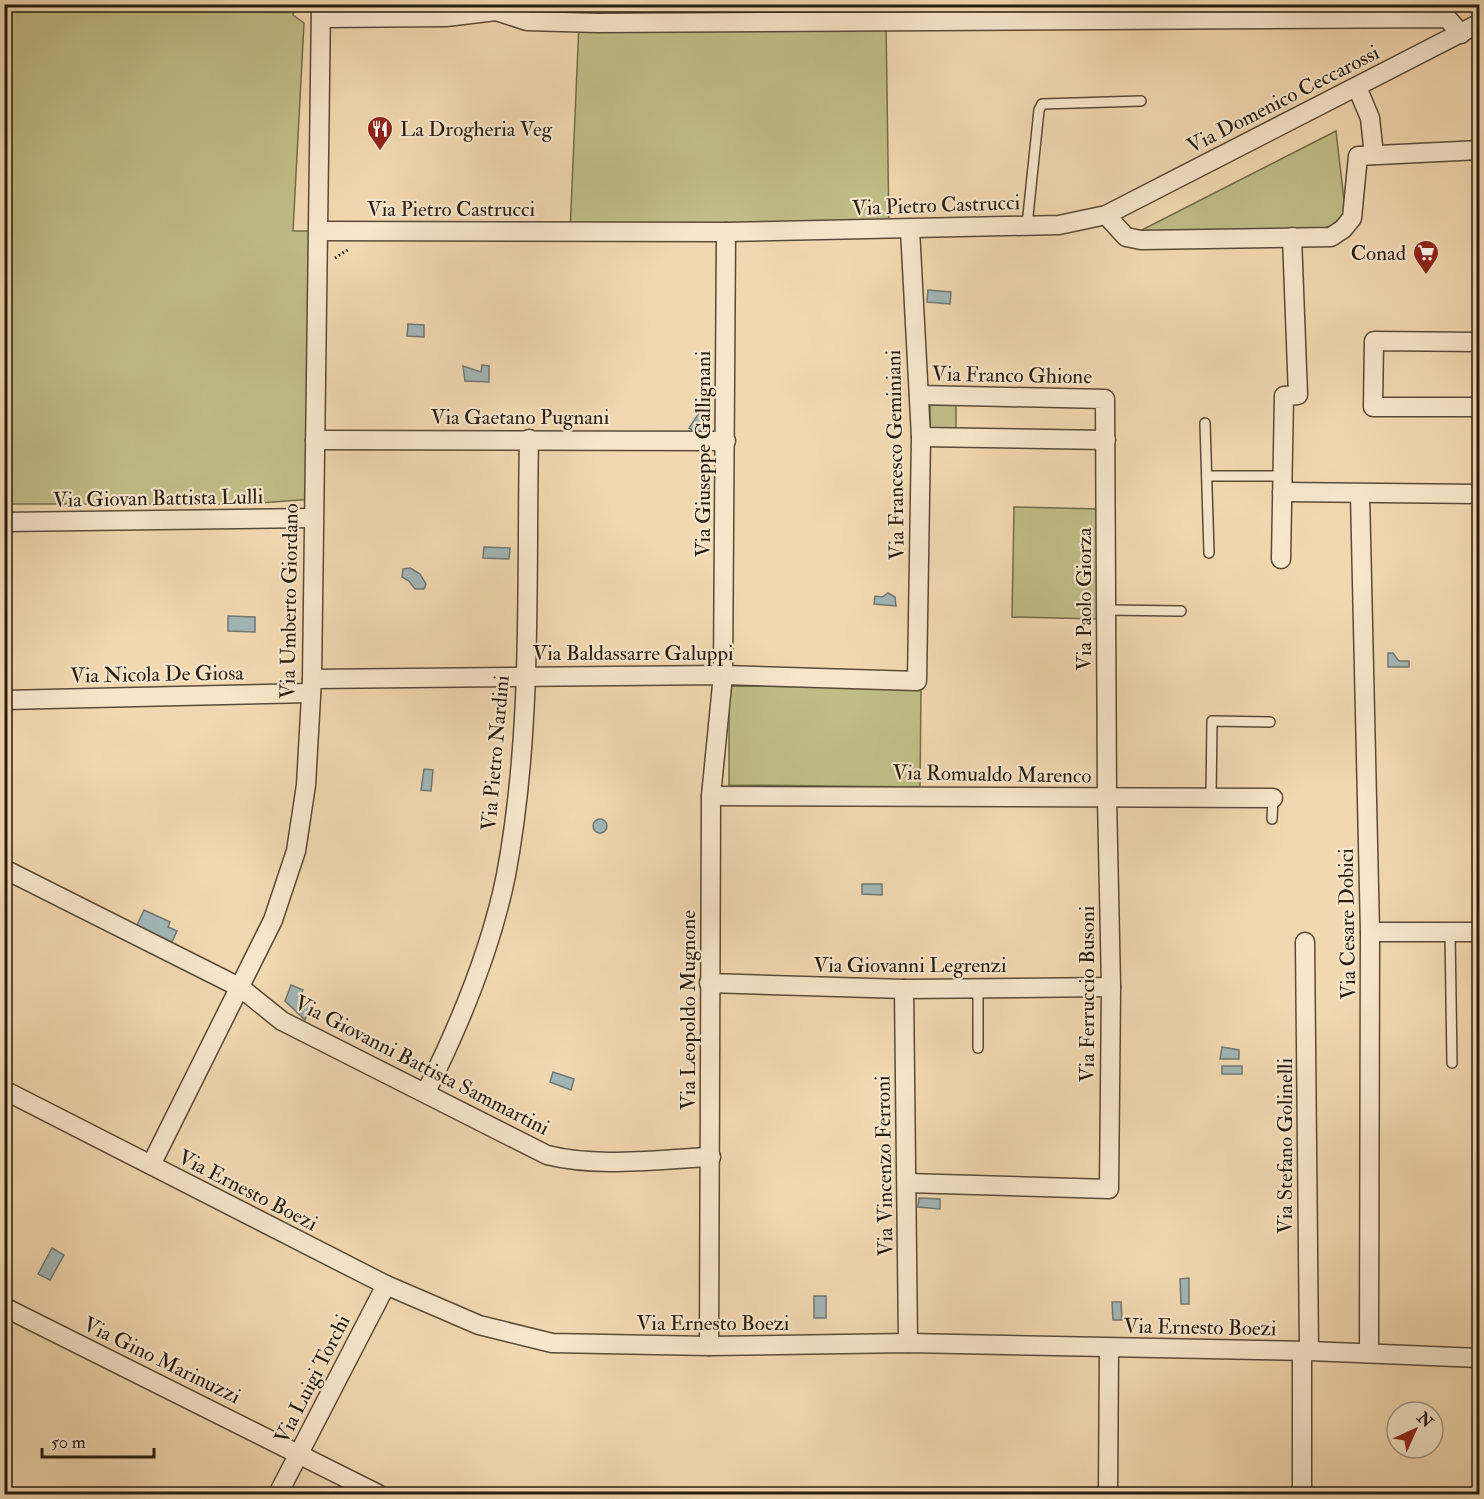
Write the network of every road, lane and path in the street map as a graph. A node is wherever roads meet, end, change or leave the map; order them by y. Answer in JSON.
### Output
{"nodes":[{"id":1,"x":500,"y":8,"type":"edge"},
{"id":2,"x":321,"y":11,"type":"edge"},
{"id":3,"x":446,"y":11,"type":"edge"},
{"id":4,"x":1361,"y":12,"type":"edge"},
{"id":5,"x":1479,"y":23,"type":"edge"},
{"id":6,"x":1461,"y":34,"type":"junction"},
{"id":7,"x":1357,"y":87,"type":"junction"},
{"id":8,"x":1141,"y":101,"type":"dead end"},
{"id":9,"x":1479,"y":150,"type":"edge"},
{"id":10,"x":1374,"y":155,"type":"junction"},
{"id":11,"x":1106,"y":214,"type":"junction"},
{"id":12,"x":1027,"y":225,"type":"junction"},
{"id":13,"x":910,"y":229,"type":"junction"},
{"id":14,"x":319,"y":231,"type":"junction"},
{"id":15,"x":726,"y":232,"type":"junction"},
{"id":16,"x":1292,"y":237,"type":"junction"},
{"id":17,"x":357,"y":247,"type":"dead end"},
{"id":18,"x":319,"y":262,"type":"junction"},
{"id":19,"x":1479,"y":342,"type":"edge"},
{"id":20,"x":919,"y":395,"type":"junction"},
{"id":21,"x":1105,"y":399,"type":"joint"},
{"id":22,"x":1479,"y":407,"type":"edge"},
{"id":23,"x":1205,"y":423,"type":"dead end"},
{"id":24,"x":921,"y":437,"type":"junction"},
{"id":25,"x":529,"y":439,"type":"junction"},
{"id":26,"x":315,"y":440,"type":"junction"},
{"id":27,"x":1106,"y":440,"type":"junction"},
{"id":28,"x":726,"y":441,"type":"junction"},
{"id":29,"x":1207,"y":476,"type":"junction"},
{"id":30,"x":1282,"y":484,"type":"junction"},
{"id":31,"x":1360,"y":494,"type":"junction"},
{"id":32,"x":1479,"y":494,"type":"edge"},
{"id":33,"x":312,"y":518,"type":"junction"},
{"id":34,"x":4,"y":522,"type":"edge"},
{"id":35,"x":1209,"y":553,"type":"dead end"},
{"id":36,"x":1281,"y":559,"type":"dead end"},
{"id":37,"x":1106,"y":610,"type":"junction"},
{"id":38,"x":1181,"y":611,"type":"dead end"},
{"id":39,"x":723,"y":675,"type":"junction"},
{"id":40,"x":525,"y":676,"type":"junction"},
{"id":41,"x":917,"y":681,"type":"joint"},
{"id":42,"x":311,"y":686,"type":"junction"},
{"id":43,"x":4,"y":700,"type":"edge"},
{"id":44,"x":1269,"y":722,"type":"dead end"},
{"id":45,"x":711,"y":796,"type":"junction"},
{"id":46,"x":1107,"y":798,"type":"junction"},
{"id":47,"x":1211,"y":798,"type":"junction"},
{"id":48,"x":1273,"y":798,"type":"joint"},
{"id":49,"x":1272,"y":819,"type":"dead end"},
{"id":50,"x":4,"y":869,"type":"edge"},
{"id":51,"x":1370,"y":932,"type":"junction"},
{"id":52,"x":1450,"y":932,"type":"junction"},
{"id":53,"x":1479,"y":932,"type":"edge"},
{"id":54,"x":1305,"y":942,"type":"dead end"},
{"id":55,"x":710,"y":983,"type":"junction"},
{"id":56,"x":1111,"y":987,"type":"junction"},
{"id":57,"x":241,"y":988,"type":"junction"},
{"id":58,"x":978,"y":988,"type":"junction"},
{"id":59,"x":904,"y":989,"type":"junction"},
{"id":60,"x":978,"y":1048,"type":"dead end"},
{"id":61,"x":1452,"y":1062,"type":"dead end"},
{"id":62,"x":4,"y":1090,"type":"edge"},
{"id":63,"x":426,"y":1092,"type":"junction"},
{"id":64,"x":711,"y":1157,"type":"junction"},
{"id":65,"x":151,"y":1165,"type":"junction"},
{"id":66,"x":907,"y":1184,"type":"junction"},
{"id":67,"x":386,"y":1285,"type":"junction"},
{"id":68,"x":4,"y":1307,"type":"edge"},
{"id":69,"x":908,"y":1342,"type":"junction"},
{"id":70,"x":709,"y":1346,"type":"junction"},
{"id":71,"x":1109,"y":1348,"type":"junction"},
{"id":72,"x":1305,"y":1351,"type":"junction"},
{"id":73,"x":1369,"y":1353,"type":"junction"},
{"id":74,"x":1479,"y":1358,"type":"edge"},
{"id":75,"x":299,"y":1453,"type":"junction"},
{"id":76,"x":278,"y":1494,"type":"edge"},
{"id":77,"x":378,"y":1494,"type":"edge"},
{"id":78,"x":1108,"y":1494,"type":"edge"},
{"id":79,"x":1302,"y":1494,"type":"edge"}],
"edges":[{"from":1,"to":3,"type":"street"},
{"from":1,"to":4,"type":"street"},
{"from":2,"to":3,"type":"street"},
{"from":2,"to":14,"type":"street","name":"Via Umberto Giordano"},
{"from":4,"to":6,"type":"street"},
{"from":5,"to":6,"type":"street","name":"Via Domenico Ceccarossi"},
{"from":6,"to":7,"type":"street","name":"Via Domenico Ceccarossi"},
{"from":7,"to":10,"type":"street"},
{"from":7,"to":11,"type":"street","name":"Via Domenico Ceccarossi"},
{"from":8,"to":12,"type":"lane"},
{"from":9,"to":10,"type":"street"},
{"from":10,"to":16,"type":"street"},
{"from":11,"to":12,"type":"street","name":"Via Pietro Castrucci"},
{"from":11,"to":16,"type":"street"},
{"from":12,"to":13,"type":"street","name":"Via Pietro Castrucci"},
{"from":13,"to":15,"type":"street","name":"Via Pietro Castrucci"},
{"from":13,"to":20,"type":"street","name":"Via Francesco Geminiani"},
{"from":14,"to":15,"type":"street","name":"Via Pietro Castrucci"},
{"from":14,"to":18,"type":"street","name":"Via Umberto Giordano"},
{"from":15,"to":28,"type":"street","name":"Via Giuseppe Gallignani"},
{"from":16,"to":30,"type":"street"},
{"from":17,"to":18,"type":"path"},
{"from":18,"to":26,"type":"street","name":"Via Umberto Giordano"},
{"from":19,"to":22,"type":"street"},
{"from":20,"to":21,"type":"street","name":"Via Franco Ghione"},
{"from":20,"to":24,"type":"street","name":"Via Francesco Geminiani"},
{"from":21,"to":27,"type":"street","name":"Via Paolo Giorza"},
{"from":23,"to":29,"type":"lane"},
{"from":24,"to":27,"type":"street"},
{"from":24,"to":41,"type":"street","name":"Via Francesco Geminiani"},
{"from":25,"to":26,"type":"street","name":"Via Gaetano Pugnani"},
{"from":25,"to":28,"type":"street","name":"Via Gaetano Pugnani"},
{"from":25,"to":40,"type":"street","name":"Via Pietro Nardini"},
{"from":26,"to":33,"type":"street","name":"Via Umberto Giordano"},
{"from":27,"to":37,"type":"street","name":"Via Paolo Giorza"},
{"from":28,"to":39,"type":"street","name":"Via Giuseppe Gallignani"},
{"from":29,"to":30,"type":"lane"},
{"from":29,"to":35,"type":"lane"},
{"from":30,"to":31,"type":"street"},
{"from":30,"to":36,"type":"street"},
{"from":31,"to":32,"type":"street"},
{"from":31,"to":51,"type":"street","name":"Via Cesare Dobici"},
{"from":33,"to":34,"type":"street","name":"Via Giovan Battista Lulli"},
{"from":33,"to":42,"type":"street","name":"Via Umberto Giordano"},
{"from":37,"to":38,"type":"lane"},
{"from":37,"to":46,"type":"street","name":"Via Paolo Giorza"},
{"from":39,"to":40,"type":"street","name":"Via Baldassarre Galuppi"},
{"from":39,"to":41,"type":"street","name":"Via Baldassarre Galuppi"},
{"from":39,"to":45,"type":"street","name":"Via Leopoldo Mugnone"},
{"from":40,"to":42,"type":"street","name":"Via Baldassarre Galuppi"},
{"from":40,"to":63,"type":"street","name":"Via Pietro Nardini"},
{"from":42,"to":43,"type":"street","name":"Via Nicola De Giosa"},
{"from":42,"to":57,"type":"street","name":"Via Umberto Giordano"},
{"from":44,"to":47,"type":"lane"},
{"from":45,"to":46,"type":"street","name":"Via Romualdo Marenco"},
{"from":45,"to":55,"type":"street","name":"Via Leopoldo Mugnone"},
{"from":46,"to":47,"type":"street","name":"Via Romualdo Marenco"},
{"from":46,"to":56,"type":"street","name":"Via Ferruccio Busoni"},
{"from":47,"to":48,"type":"street","name":"Via Romualdo Marenco"},
{"from":48,"to":49,"type":"lane"},
{"from":50,"to":57,"type":"street","name":"Via Giovanni Battista Sammartini"},
{"from":51,"to":52,"type":"street"},
{"from":51,"to":73,"type":"street","name":"Via Cesare Dobici"},
{"from":52,"to":53,"type":"street"},
{"from":52,"to":61,"type":"lane"},
{"from":54,"to":72,"type":"street","name":"Via Stefano Golinelli"},
{"from":55,"to":59,"type":"street","name":"Via Giovanni Legrenzi"},
{"from":55,"to":64,"type":"street","name":"Via Leopoldo Mugnone"},
{"from":56,"to":58,"type":"street","name":"Via Giovanni Legrenzi"},
{"from":56,"to":66,"type":"street","name":"Via Ferruccio Busoni"},
{"from":57,"to":63,"type":"street","name":"Via Giovanni Battista Sammartini"},
{"from":57,"to":65,"type":"street","name":"Via Umberto Giordano"},
{"from":58,"to":59,"type":"street","name":"Via Giovanni Legrenzi"},
{"from":58,"to":60,"type":"lane"},
{"from":59,"to":66,"type":"street","name":"Via Vincenzo Ferroni"},
{"from":62,"to":65,"type":"street","name":"Via Ernesto Boezi"},
{"from":63,"to":64,"type":"street","name":"Via Giovanni Battista Sammartini"},
{"from":64,"to":70,"type":"street","name":"Via Leopoldo Mugnone"},
{"from":65,"to":67,"type":"street","name":"Via Ernesto Boezi"},
{"from":66,"to":69,"type":"street","name":"Via Vincenzo Ferroni"},
{"from":67,"to":70,"type":"street","name":"Via Ernesto Boezi"},
{"from":67,"to":75,"type":"street","name":"Via Luigi Torchi"},
{"from":68,"to":75,"type":"street","name":"Via Gino Marinuzzi"},
{"from":69,"to":70,"type":"street","name":"Via Ernesto Boezi"},
{"from":69,"to":71,"type":"street","name":"Via Ernesto Boezi"},
{"from":71,"to":72,"type":"street","name":"Via Ernesto Boezi"},
{"from":71,"to":78,"type":"street"},
{"from":72,"to":73,"type":"street","name":"Via Ernesto Boezi"},
{"from":72,"to":79,"type":"street","name":"Via Stefano Golinelli"},
{"from":73,"to":74,"type":"street","name":"Via Ernesto Boezi"},
{"from":75,"to":76,"type":"street","name":"Via Luigi Torchi"},
{"from":75,"to":77,"type":"street","name":"Via Gino Marinuzzi"}]}
